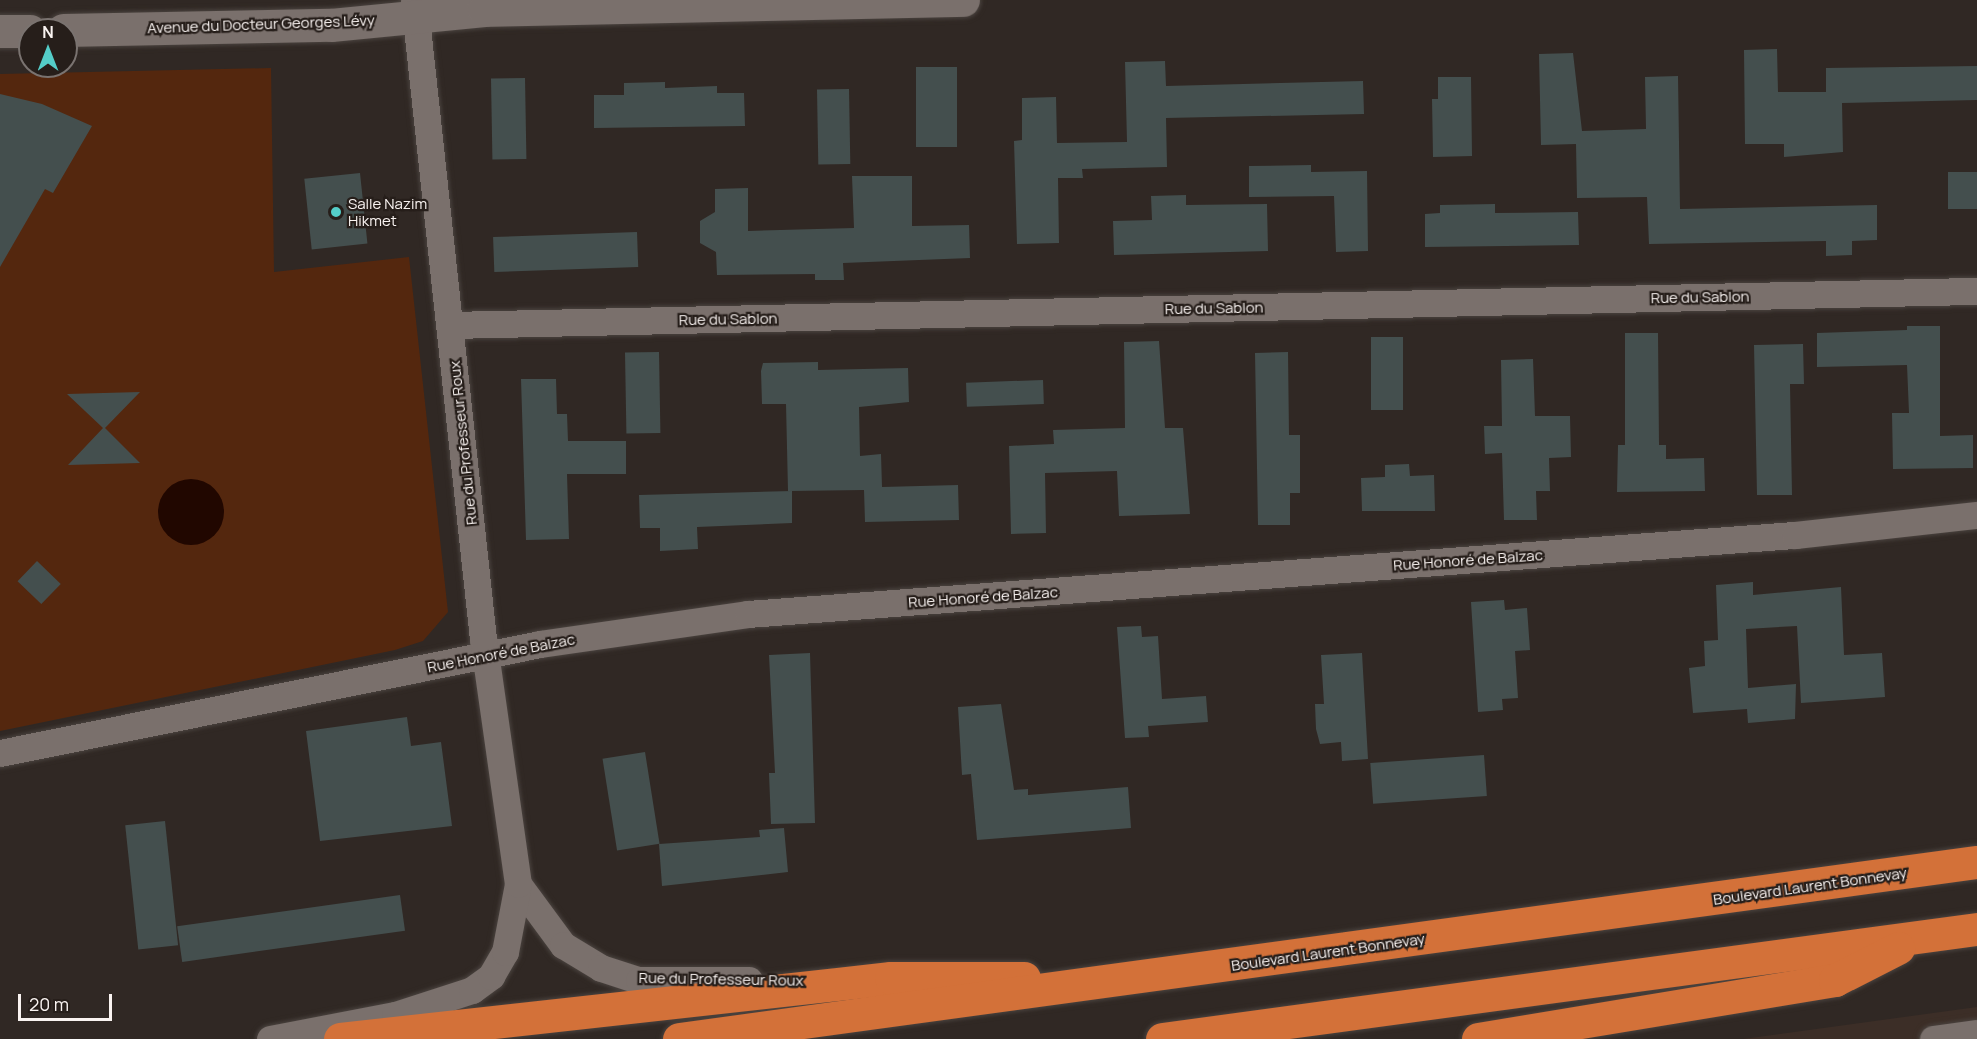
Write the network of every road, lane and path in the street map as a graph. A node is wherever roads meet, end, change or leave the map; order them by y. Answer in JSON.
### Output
{"nodes":[{"id":1,"x":963,"y":0,"type":"edge"},
{"id":2,"x":414,"y":8,"type":"edge"},
{"id":3,"x":78,"y":30,"type":"edge"},
{"id":4,"x":0,"y":31,"type":"edge"},
{"id":5,"x":18,"y":31,"type":"edge"},
{"id":6,"x":1977,"y":291,"type":"edge"},
{"id":7,"x":450,"y":325,"type":"junction"},
{"id":8,"x":1977,"y":515,"type":"edge"},
{"id":9,"x":485,"y":656,"type":"junction"},
{"id":10,"x":0,"y":753,"type":"edge"},
{"id":11,"x":1977,"y":862,"type":"edge"},
{"id":12,"x":518,"y":885,"type":"junction"},
{"id":13,"x":1977,"y":928,"type":"edge"},
{"id":14,"x":1921,"y":936,"type":"junction"},
{"id":15,"x":891,"y":978,"type":"junction"},
{"id":16,"x":1110,"y":982,"type":"junction"},
{"id":17,"x":1977,"y":1033,"type":"edge"},
{"id":18,"x":270,"y":1039,"type":"edge"},
{"id":19,"x":340,"y":1039,"type":"edge"},
{"id":20,"x":679,"y":1039,"type":"edge"},
{"id":21,"x":1162,"y":1039,"type":"edge"},
{"id":22,"x":1478,"y":1039,"type":"edge"},
{"id":23,"x":1933,"y":1039,"type":"edge"}],
"edges":[{"from":1,"to":2,"type":"street","name":"Avenue du Docteur Georges Lévy"},
{"from":2,"to":3,"type":"street","name":"Avenue du Docteur Georges Lévy"},
{"from":2,"to":7,"type":"street","name":"Rue du Professeur Roux"},
{"from":4,"to":5,"type":"street"},
{"from":6,"to":7,"type":"street","name":"Rue du Sablon"},
{"from":7,"to":9,"type":"street","name":"Rue du Professeur Roux"},
{"from":8,"to":9,"type":"street","name":"Rue Honoré de Balzac"},
{"from":9,"to":10,"type":"street","name":"Rue Honoré de Balzac"},
{"from":9,"to":12,"type":"street","name":"Rue du Professeur Roux"},
{"from":11,"to":16,"type":"highway","name":"Boulevard Laurent Bonnevay"},
{"from":12,"to":15,"type":"street","name":"Rue du Professeur Roux"},
{"from":12,"to":18,"type":"street","name":"Rue du Professeur Roux"},
{"from":13,"to":14,"type":"highway"},
{"from":14,"to":21,"type":"highway"},
{"from":14,"to":22,"type":"highway"},
{"from":15,"to":16,"type":"highway"},
{"from":15,"to":19,"type":"highway"},
{"from":16,"to":20,"type":"highway","name":"Boulevard Laurent Bonnevay"},
{"from":17,"to":23,"type":"street"}]}
